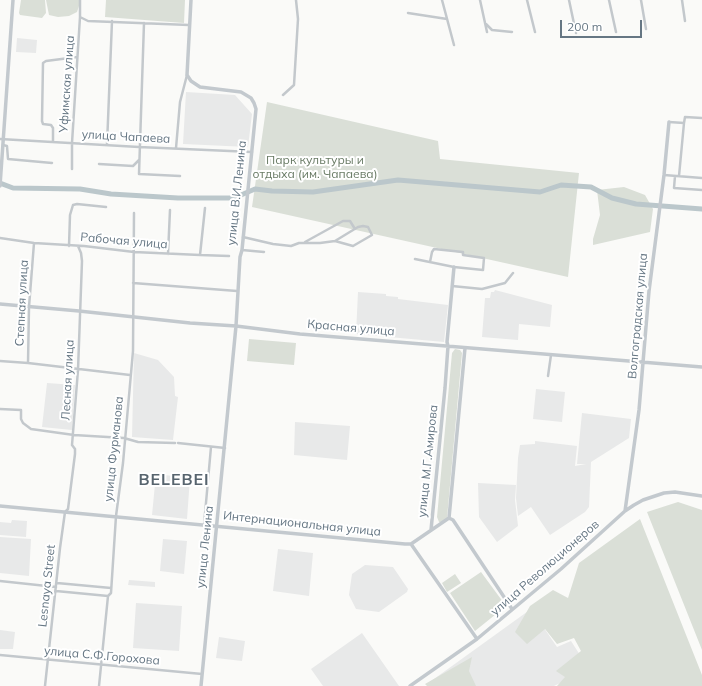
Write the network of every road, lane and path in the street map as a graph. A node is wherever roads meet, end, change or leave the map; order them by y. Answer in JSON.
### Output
{"nodes":[{"id":1,"x":14,"y":0,"type":"edge"},
{"id":2,"x":80,"y":0,"type":"edge"},
{"id":3,"x":191,"y":0,"type":"edge"},
{"id":4,"x":296,"y":0,"type":"edge"},
{"id":5,"x":442,"y":0,"type":"edge"},
{"id":6,"x":480,"y":0,"type":"edge"},
{"id":7,"x":527,"y":0,"type":"edge"},
{"id":8,"x":568,"y":0,"type":"edge"},
{"id":9,"x":610,"y":0,"type":"edge"},
{"id":10,"x":640,"y":0,"type":"edge"},
{"id":11,"x":682,"y":0,"type":"edge"},
{"id":12,"x":408,"y":13,"type":"dead end"},
{"id":13,"x":80,"y":16,"type":"junction"},
{"id":14,"x":447,"y":19,"type":"junction"},
{"id":15,"x":112,"y":21,"type":"junction"},
{"id":16,"x":685,"y":21,"type":"dead end"},
{"id":17,"x":144,"y":23,"type":"junction"},
{"id":18,"x":485,"y":24,"type":"junction"},
{"id":19,"x":190,"y":26,"type":"junction"},
{"id":20,"x":646,"y":29,"type":"dead end"},
{"id":21,"x":487,"y":32,"type":"dead end"},
{"id":22,"x":512,"y":32,"type":"dead end"},
{"id":23,"x":534,"y":32,"type":"dead end"},
{"id":24,"x":616,"y":32,"type":"dead end"},
{"id":25,"x":576,"y":33,"type":"dead end"},
{"id":26,"x":454,"y":45,"type":"dead end"},
{"id":27,"x":77,"y":56,"type":"junction"},
{"id":28,"x":187,"y":74,"type":"junction"},
{"id":29,"x":283,"y":95,"type":"dead end"},
{"id":30,"x":702,"y":118,"type":"edge"},
{"id":31,"x":669,"y":122,"type":"joint"},
{"id":32,"x":684,"y":123,"type":"junction"},
{"id":33,"x":2,"y":139,"type":"edge"},
{"id":34,"x":53,"y":142,"type":"junction"},
{"id":35,"x":72,"y":143,"type":"junction"},
{"id":36,"x":3,"y":145,"type":"junction"},
{"id":37,"x":107,"y":145,"type":"junction"},
{"id":38,"x":139,"y":147,"type":"junction"},
{"id":39,"x":176,"y":148,"type":"junction"},
{"id":40,"x":252,"y":152,"type":"junction"},
{"id":41,"x":139,"y":160,"type":"junction"},
{"id":42,"x":52,"y":163,"type":"dead end"},
{"id":43,"x":99,"y":164,"type":"dead end"},
{"id":44,"x":72,"y":169,"type":"dead end"},
{"id":45,"x":664,"y":175,"type":"junction"},
{"id":46,"x":180,"y":176,"type":"dead end"},
{"id":47,"x":675,"y":176,"type":"junction"},
{"id":48,"x":679,"y":176,"type":"junction"},
{"id":49,"x":702,"y":178,"type":"edge"},
{"id":50,"x":0,"y":186,"type":"edge"},
{"id":51,"x":702,"y":190,"type":"edge"},
{"id":52,"x":106,"y":207,"type":"dead end"},
{"id":53,"x":205,"y":208,"type":"dead end"},
{"id":54,"x":170,"y":210,"type":"dead end"},
{"id":55,"x":134,"y":213,"type":"dead end"},
{"id":56,"x":355,"y":229,"type":"junction"},
{"id":57,"x":243,"y":237,"type":"junction"},
{"id":58,"x":0,"y":238,"type":"edge"},
{"id":59,"x":335,"y":242,"type":"junction"},
{"id":60,"x":303,"y":243,"type":"junction"},
{"id":61,"x":34,"y":244,"type":"junction"},
{"id":62,"x":69,"y":246,"type":"junction"},
{"id":63,"x":78,"y":246,"type":"junction"},
{"id":64,"x":242,"y":250,"type":"junction"},
{"id":65,"x":134,"y":252,"type":"junction"},
{"id":66,"x":264,"y":252,"type":"dead end"},
{"id":67,"x":168,"y":254,"type":"junction"},
{"id":68,"x":200,"y":255,"type":"junction"},
{"id":69,"x":229,"y":256,"type":"dead end"},
{"id":70,"x":414,"y":259,"type":"dead end"},
{"id":71,"x":430,"y":262,"type":"junction"},
{"id":72,"x":454,"y":267,"type":"junction"},
{"id":73,"x":513,"y":273,"type":"dead end"},
{"id":74,"x":133,"y":284,"type":"junction"},
{"id":75,"x":451,"y":286,"type":"junction"},
{"id":76,"x":237,"y":291,"type":"junction"},
{"id":77,"x":0,"y":304,"type":"edge"},
{"id":78,"x":30,"y":307,"type":"junction"},
{"id":79,"x":80,"y":311,"type":"junction"},
{"id":80,"x":133,"y":316,"type":"junction"},
{"id":81,"x":236,"y":326,"type":"junction"},
{"id":82,"x":448,"y":346,"type":"junction"},
{"id":83,"x":465,"y":348,"type":"junction"},
{"id":84,"x":551,"y":355,"type":"junction"},
{"id":85,"x":0,"y":361,"type":"edge"},
{"id":86,"x":644,"y":362,"type":"junction"},
{"id":87,"x":28,"y":363,"type":"junction"},
{"id":88,"x":702,"y":367,"type":"edge"},
{"id":89,"x":78,"y":370,"type":"junction"},
{"id":90,"x":130,"y":375,"type":"junction"},
{"id":91,"x":548,"y":376,"type":"dead end"},
{"id":92,"x":0,"y":409,"type":"edge"},
{"id":93,"x":74,"y":435,"type":"junction"},
{"id":94,"x":124,"y":438,"type":"junction"},
{"id":95,"x":211,"y":447,"type":"junction"},
{"id":96,"x":225,"y":448,"type":"junction"},
{"id":97,"x":702,"y":496,"type":"edge"},
{"id":98,"x":0,"y":506,"type":"edge"},
{"id":99,"x":625,"y":511,"type":"junction"},
{"id":100,"x":65,"y":512,"type":"junction"},
{"id":101,"x":116,"y":516,"type":"junction"},
{"id":102,"x":449,"y":518,"type":"junction"},
{"id":103,"x":204,"y":525,"type":"junction"},
{"id":104,"x":217,"y":526,"type":"junction"},
{"id":105,"x":431,"y":530,"type":"junction"},
{"id":106,"x":411,"y":544,"type":"junction"},
{"id":107,"x":0,"y":581,"type":"edge"},
{"id":108,"x":57,"y":583,"type":"junction"},
{"id":109,"x":56,"y":587,"type":"junction"},
{"id":110,"x":111,"y":588,"type":"junction"},
{"id":111,"x":56,"y":591,"type":"junction"},
{"id":112,"x":108,"y":596,"type":"junction"},
{"id":113,"x":512,"y":609,"type":"junction"},
{"id":114,"x":477,"y":639,"type":"junction"},
{"id":115,"x":0,"y":655,"type":"edge"},
{"id":116,"x":48,"y":660,"type":"junction"},
{"id":117,"x":102,"y":665,"type":"junction"},
{"id":118,"x":203,"y":674,"type":"junction"},
{"id":119,"x":45,"y":686,"type":"edge"},
{"id":120,"x":100,"y":686,"type":"edge"},
{"id":121,"x":201,"y":686,"type":"edge"},
{"id":122,"x":410,"y":686,"type":"edge"}],
"edges":[{"from":1,"to":33,"type":"street"},
{"from":2,"to":13,"type":"street","name":"Уфимская улица"},
{"from":3,"to":19,"type":"street"},
{"from":4,"to":29,"type":"street"},
{"from":5,"to":14,"type":"street"},
{"from":6,"to":18,"type":"street"},
{"from":7,"to":23,"type":"street"},
{"from":8,"to":25,"type":"street"},
{"from":9,"to":24,"type":"street"},
{"from":10,"to":20,"type":"street"},
{"from":11,"to":16,"type":"street"},
{"from":12,"to":14,"type":"street"},
{"from":13,"to":15,"type":"street"},
{"from":13,"to":27,"type":"street","name":"Уфимская улица"},
{"from":14,"to":26,"type":"street"},
{"from":15,"to":17,"type":"street"},
{"from":15,"to":37,"type":"street"},
{"from":17,"to":19,"type":"street"},
{"from":17,"to":38,"type":"street"},
{"from":18,"to":21,"type":"street"},
{"from":18,"to":22,"type":"street"},
{"from":19,"to":28,"type":"street"},
{"from":27,"to":34,"type":"street"},
{"from":27,"to":35,"type":"street","name":"Уфимская улица"},
{"from":28,"to":39,"type":"street"},
{"from":28,"to":40,"type":"street","name":"улица В.И.Ленина"},
{"from":30,"to":32,"type":"street"},
{"from":31,"to":32,"type":"street"},
{"from":31,"to":45,"type":"street","name":"Волгоградская улица"},
{"from":32,"to":48,"type":"street"},
{"from":33,"to":34,"type":"street","name":"улица Чапаева"},
{"from":33,"to":36,"type":"street"},
{"from":34,"to":35,"type":"street","name":"улица Чапаева"},
{"from":35,"to":37,"type":"street","name":"улица Чапаева"},
{"from":35,"to":44,"type":"street","name":"Уфимская улица"},
{"from":36,"to":42,"type":"street"},
{"from":36,"to":50,"type":"street"},
{"from":37,"to":38,"type":"street","name":"улица Чапаева"},
{"from":38,"to":39,"type":"street","name":"улица Чапаева"},
{"from":38,"to":41,"type":"street"},
{"from":39,"to":40,"type":"street","name":"улица Чапаева"},
{"from":40,"to":57,"type":"street","name":"улица В.И.Ленина"},
{"from":41,"to":43,"type":"street"},
{"from":41,"to":46,"type":"street"},
{"from":45,"to":47,"type":"street"},
{"from":45,"to":86,"type":"street","name":"Волгоградская улица"},
{"from":47,"to":48,"type":"street"},
{"from":47,"to":51,"type":"street"},
{"from":48,"to":49,"type":"street"},
{"from":52,"to":62,"type":"street"},
{"from":53,"to":68,"type":"street"},
{"from":54,"to":67,"type":"street"},
{"from":55,"to":65,"type":"street","name":"улица Фурманова"},
{"from":56,"to":59,"type":"street"},
{"from":56,"to":59,"type":"street"},
{"from":56,"to":60,"type":"street"},
{"from":57,"to":60,"type":"street"},
{"from":57,"to":64,"type":"street","name":"улица В.И.Ленина"},
{"from":58,"to":61,"type":"street","name":"Рабочая улица"},
{"from":59,"to":60,"type":"street"},
{"from":61,"to":62,"type":"street","name":"Рабочая улица"},
{"from":61,"to":78,"type":"street","name":"Степная улица"},
{"from":62,"to":63,"type":"street","name":"Рабочая улица"},
{"from":63,"to":65,"type":"street","name":"Рабочая улица"},
{"from":63,"to":79,"type":"street","name":"Лесная улица"},
{"from":64,"to":66,"type":"street"},
{"from":64,"to":76,"type":"street","name":"улица В.И.Ленина"},
{"from":65,"to":67,"type":"street","name":"Рабочая улица"},
{"from":65,"to":74,"type":"street","name":"улица Фурманова"},
{"from":67,"to":68,"type":"street","name":"Рабочая улица"},
{"from":68,"to":69,"type":"street","name":"Рабочая улица"},
{"from":70,"to":71,"type":"street"},
{"from":71,"to":72,"type":"street"},
{"from":71,"to":72,"type":"street"},
{"from":72,"to":75,"type":"street","name":"улица М.Г.Амирова"},
{"from":73,"to":75,"type":"street"},
{"from":74,"to":76,"type":"street"},
{"from":74,"to":80,"type":"street","name":"улица Фурманова"},
{"from":75,"to":82,"type":"street","name":"улица М.Г.Амирова"},
{"from":76,"to":81,"type":"street","name":"улица Ленина"},
{"from":77,"to":78,"type":"street","name":"Красная улица"},
{"from":78,"to":79,"type":"street","name":"Красная улица"},
{"from":78,"to":87,"type":"street","name":"Степная улица"},
{"from":79,"to":80,"type":"street","name":"Красная улица"},
{"from":79,"to":89,"type":"street","name":"Лесная улица"},
{"from":80,"to":81,"type":"street","name":"Красная улица"},
{"from":80,"to":90,"type":"street","name":"улица Фурманова"},
{"from":81,"to":82,"type":"street","name":"Красная улица"},
{"from":81,"to":96,"type":"street","name":"улица Ленина"},
{"from":82,"to":83,"type":"street","name":"Красная улица"},
{"from":82,"to":105,"type":"street","name":"улица М.Г.Амирова"},
{"from":83,"to":84,"type":"street","name":"Красная улица"},
{"from":83,"to":102,"type":"street","name":"улица М.Г.Амирова"},
{"from":84,"to":86,"type":"street","name":"Красная улица"},
{"from":84,"to":91,"type":"street"},
{"from":85,"to":87,"type":"street"},
{"from":86,"to":88,"type":"street","name":"Красная улица"},
{"from":86,"to":99,"type":"street","name":"Волгоградская улица"},
{"from":87,"to":89,"type":"street"},
{"from":89,"to":90,"type":"street"},
{"from":89,"to":93,"type":"street","name":"Лесная улица"},
{"from":90,"to":94,"type":"street","name":"улица Фурманова"},
{"from":92,"to":93,"type":"street"},
{"from":93,"to":94,"type":"street"},
{"from":93,"to":100,"type":"street","name":"Лесная улица"},
{"from":94,"to":95,"type":"street"},
{"from":94,"to":101,"type":"street","name":"улица Фурманова"},
{"from":95,"to":96,"type":"street"},
{"from":95,"to":103,"type":"street"},
{"from":96,"to":104,"type":"street","name":"улица Ленина"},
{"from":97,"to":99,"type":"street","name":"улица Революционеров"},
{"from":98,"to":100,"type":"street","name":"Интернациональная улица"},
{"from":99,"to":113,"type":"street","name":"улица Революционеров"},
{"from":100,"to":101,"type":"street","name":"Интернациональная улица"},
{"from":100,"to":108,"type":"street","name":"Lesnaya Street"},
{"from":101,"to":103,"type":"street","name":"Интернациональная улица"},
{"from":101,"to":110,"type":"street","name":"улица Фурманова"},
{"from":102,"to":105,"type":"street","name":"улица М.Г.Амирова"},
{"from":102,"to":113,"type":"street"},
{"from":103,"to":104,"type":"street","name":"Интернациональная улица"},
{"from":104,"to":106,"type":"street","name":"Интернациональная улица"},
{"from":104,"to":118,"type":"street","name":"улица Ленина"},
{"from":105,"to":106,"type":"street"},
{"from":106,"to":114,"type":"street"},
{"from":107,"to":109,"type":"street"},
{"from":108,"to":109,"type":"street","name":"Lesnaya Street"},
{"from":108,"to":110,"type":"street"},
{"from":109,"to":111,"type":"street","name":"Lesnaya Street"},
{"from":110,"to":112,"type":"street","name":"улица Фурманова"},
{"from":111,"to":112,"type":"street"},
{"from":111,"to":116,"type":"street","name":"Lesnaya Street"},
{"from":112,"to":117,"type":"street","name":"улица Фурманова"},
{"from":113,"to":114,"type":"street","name":"улица Революционеров"},
{"from":114,"to":122,"type":"street","name":"улица Революционеров"},
{"from":115,"to":116,"type":"street","name":"улица С.Ф.Горохова"},
{"from":116,"to":117,"type":"street","name":"улица С.Ф.Горохова"},
{"from":116,"to":119,"type":"street","name":"Lesnaya Street"},
{"from":117,"to":118,"type":"street","name":"улица С.Ф.Горохова"},
{"from":117,"to":120,"type":"street","name":"улица Фурманова"},
{"from":118,"to":121,"type":"street","name":"улица Ленина"}]}
